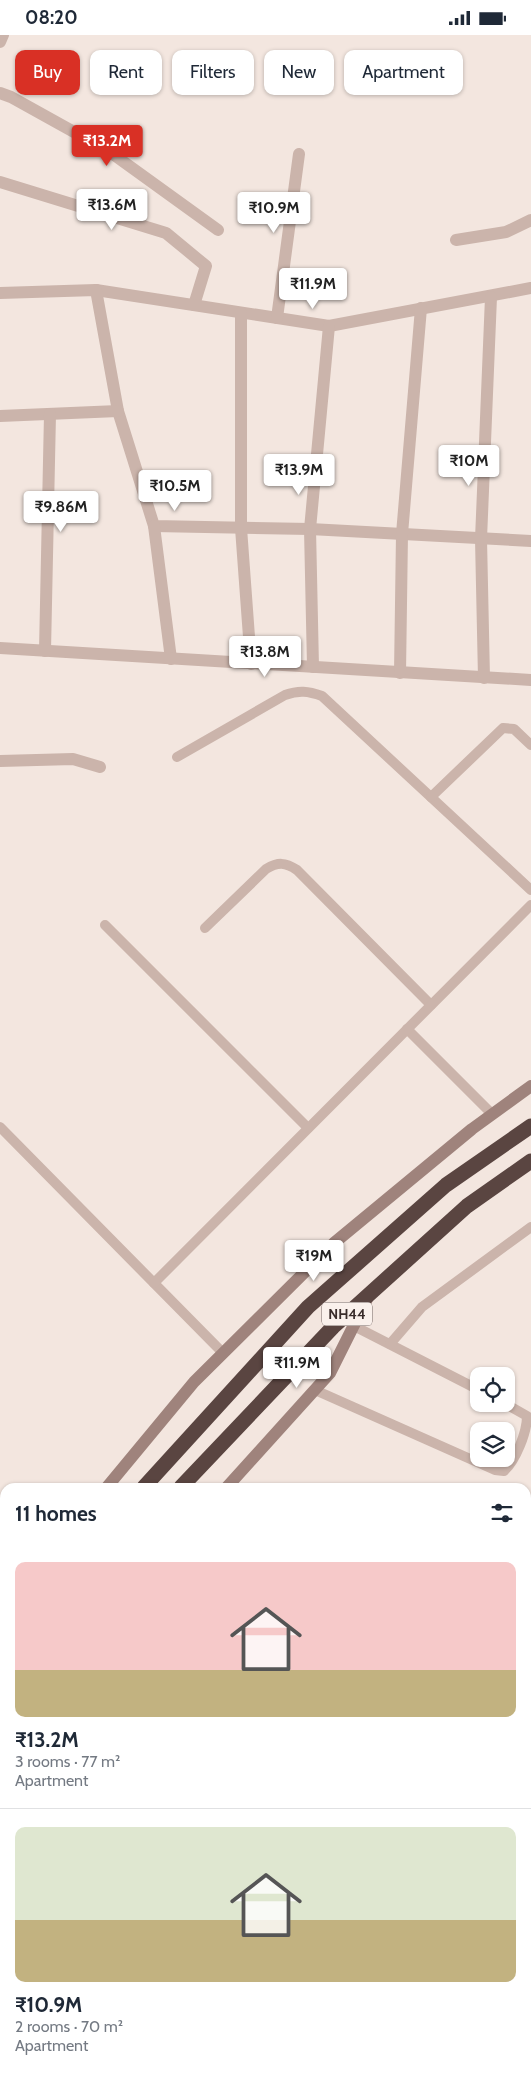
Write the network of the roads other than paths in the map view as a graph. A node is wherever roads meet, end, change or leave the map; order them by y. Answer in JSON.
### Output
{"nodes":[{"id":1,"x":3,"y":35,"type":"edge"},
{"id":2,"x":0,"y":42,"type":"edge"},
{"id":3,"x":0,"y":93,"type":"edge"},
{"id":4,"x":299,"y":153,"type":"dead end"},
{"id":5,"x":0,"y":182,"type":"edge"},
{"id":6,"x":531,"y":220,"type":"edge"},
{"id":7,"x":218,"y":230,"type":"dead end"},
{"id":8,"x":456,"y":239,"type":"dead end"},
{"id":9,"x":531,"y":288,"type":"edge"},
{"id":10,"x":96,"y":290,"type":"junction"},
{"id":11,"x":0,"y":293,"type":"edge"},
{"id":12,"x":491,"y":297,"type":"junction"},
{"id":13,"x":194,"y":305,"type":"junction"},
{"id":14,"x":421,"y":308,"type":"junction"},
{"id":15,"x":240,"y":313,"type":"junction"},
{"id":16,"x":277,"y":318,"type":"junction"},
{"id":17,"x":329,"y":326,"type":"junction"},
{"id":18,"x":118,"y":411,"type":"junction"},
{"id":19,"x":50,"y":414,"type":"junction"},
{"id":20,"x":0,"y":416,"type":"edge"},
{"id":21,"x":154,"y":525,"type":"junction"},
{"id":22,"x":240,"y":528,"type":"junction"},
{"id":23,"x":310,"y":529,"type":"junction"},
{"id":24,"x":402,"y":534,"type":"junction"},
{"id":25,"x":481,"y":539,"type":"junction"},
{"id":26,"x":531,"y":541,"type":"edge"},
{"id":27,"x":0,"y":648,"type":"edge"},
{"id":28,"x":44,"y":651,"type":"junction"},
{"id":29,"x":171,"y":659,"type":"junction"},
{"id":30,"x":251,"y":664,"type":"junction"},
{"id":31,"x":313,"y":667,"type":"junction"},
{"id":32,"x":400,"y":673,"type":"junction"},
{"id":33,"x":484,"y":678,"type":"junction"},
{"id":34,"x":531,"y":680,"type":"edge"},
{"id":35,"x":531,"y":745,"type":"edge"},
{"id":36,"x":177,"y":757,"type":"dead end"},
{"id":37,"x":0,"y":761,"type":"edge"},
{"id":38,"x":100,"y":767,"type":"dead end"},
{"id":39,"x":431,"y":797,"type":"junction"},
{"id":40,"x":531,"y":890,"type":"edge"},
{"id":41,"x":531,"y":905,"type":"edge"},
{"id":42,"x":105,"y":925,"type":"dead end"},
{"id":43,"x":205,"y":928,"type":"dead end"},
{"id":44,"x":431,"y":1005,"type":"junction"},
{"id":45,"x":407,"y":1029,"type":"junction"},
{"id":46,"x":531,"y":1086,"type":"edge"},
{"id":47,"x":492,"y":1114,"type":"junction"},
{"id":48,"x":531,"y":1126,"type":"edge"},
{"id":49,"x":0,"y":1127,"type":"edge"},
{"id":50,"x":308,"y":1128,"type":"junction"},
{"id":51,"x":531,"y":1161,"type":"edge"},
{"id":52,"x":531,"y":1227,"type":"edge"},
{"id":53,"x":154,"y":1283,"type":"junction"},
{"id":54,"x":371,"y":1293,"type":"junction"},
{"id":55,"x":354,"y":1326,"type":"junction"},
{"id":56,"x":390,"y":1345,"type":"junction"},
{"id":57,"x":223,"y":1353,"type":"junction"},
{"id":58,"x":470,"y":1385,"type":"edge"},
{"id":59,"x":315,"y":1389,"type":"junction"},
{"id":60,"x":515,"y":1409,"type":"edge"},
{"id":61,"x":110,"y":1483,"type":"edge"},
{"id":62,"x":148,"y":1483,"type":"edge"},
{"id":63,"x":185,"y":1483,"type":"edge"},
{"id":64,"x":231,"y":1483,"type":"edge"}],
"edges":[{"from":1,"to":2,"type":"street"},
{"from":3,"to":7,"type":"street"},
{"from":4,"to":16,"type":"street"},
{"from":5,"to":13,"type":"street"},
{"from":6,"to":8,"type":"street"},
{"from":9,"to":12,"type":"street"},
{"from":10,"to":11,"type":"street"},
{"from":10,"to":13,"type":"street"},
{"from":10,"to":18,"type":"street"},
{"from":12,"to":14,"type":"street"},
{"from":12,"to":25,"type":"street"},
{"from":13,"to":15,"type":"street"},
{"from":14,"to":17,"type":"street"},
{"from":14,"to":24,"type":"street"},
{"from":15,"to":16,"type":"street"},
{"from":15,"to":22,"type":"street"},
{"from":16,"to":17,"type":"street"},
{"from":17,"to":23,"type":"street"},
{"from":18,"to":19,"type":"street"},
{"from":18,"to":21,"type":"street"},
{"from":19,"to":20,"type":"street"},
{"from":19,"to":28,"type":"street"},
{"from":21,"to":22,"type":"street"},
{"from":21,"to":29,"type":"street"},
{"from":22,"to":23,"type":"street"},
{"from":22,"to":30,"type":"street"},
{"from":23,"to":24,"type":"street"},
{"from":23,"to":31,"type":"street"},
{"from":24,"to":25,"type":"street"},
{"from":24,"to":32,"type":"street"},
{"from":25,"to":26,"type":"street"},
{"from":25,"to":33,"type":"street"},
{"from":27,"to":28,"type":"street"},
{"from":28,"to":29,"type":"street"},
{"from":29,"to":30,"type":"street"},
{"from":30,"to":31,"type":"street"},
{"from":31,"to":32,"type":"street"},
{"from":32,"to":33,"type":"street"},
{"from":33,"to":34,"type":"street"},
{"from":35,"to":39,"type":"lane"},
{"from":36,"to":39,"type":"lane"},
{"from":37,"to":38,"type":"street"},
{"from":39,"to":40,"type":"lane"},
{"from":41,"to":44,"type":"lane"},
{"from":42,"to":50,"type":"lane"},
{"from":43,"to":44,"type":"lane"},
{"from":44,"to":45,"type":"lane"},
{"from":45,"to":47,"type":"lane"},
{"from":45,"to":50,"type":"lane"},
{"from":46,"to":47,"type":"street"},
{"from":47,"to":57,"type":"street"},
{"from":48,"to":62,"type":"highway","number":"NH44"},
{"from":49,"to":53,"type":"lane"},
{"from":50,"to":53,"type":"lane"},
{"from":51,"to":54,"type":"highway","number":"NH44"},
{"from":52,"to":56,"type":"lane"},
{"from":53,"to":57,"type":"lane"},
{"from":54,"to":55,"type":"street"},
{"from":54,"to":63,"type":"highway","number":"NH44"},
{"from":55,"to":56,"type":"lane"},
{"from":55,"to":59,"type":"street"},
{"from":56,"to":58,"type":"lane"},
{"from":57,"to":61,"type":"street"},
{"from":59,"to":60,"type":"lane"},
{"from":59,"to":64,"type":"street"}]}
